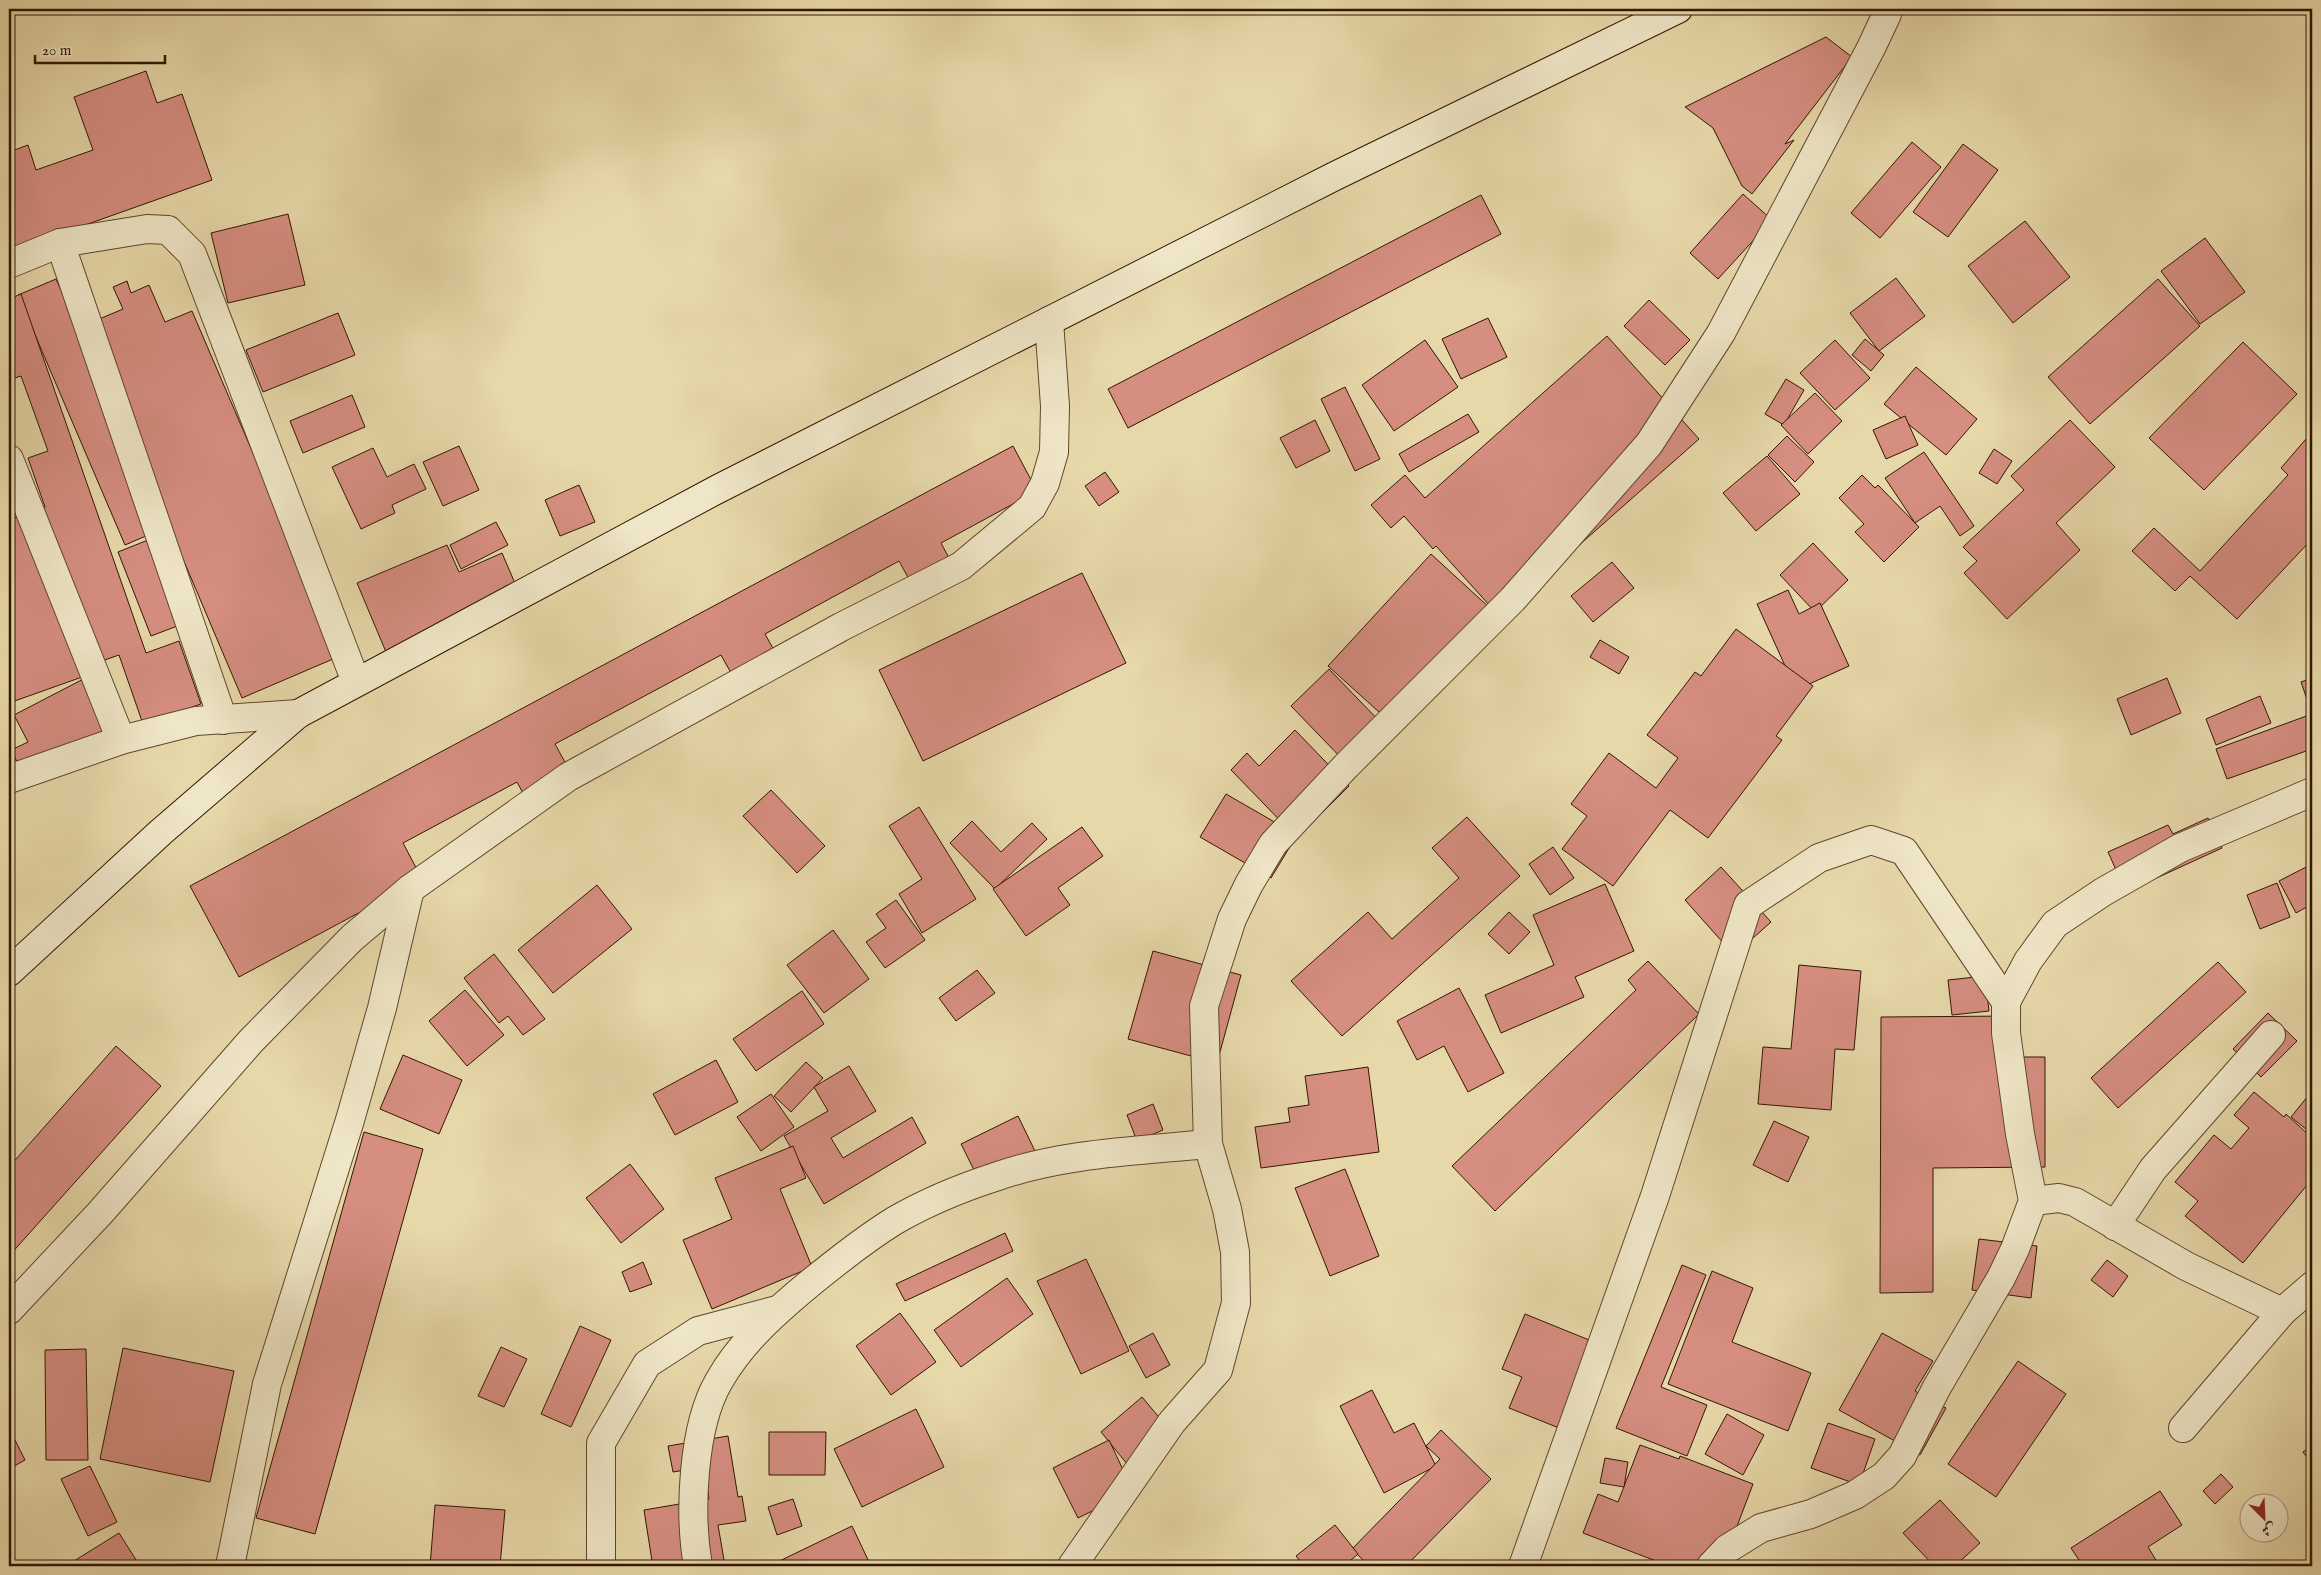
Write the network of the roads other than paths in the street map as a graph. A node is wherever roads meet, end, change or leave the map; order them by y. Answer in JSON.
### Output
{"nodes":[{"id":1,"x":1678,"y":9,"type":"edge"},
{"id":2,"x":1887,"y":9,"type":"edge"},
{"id":3,"x":60,"y":243,"type":"junction"},
{"id":4,"x":9,"y":264,"type":"edge"},
{"id":5,"x":1049,"y":321,"type":"junction"},
{"id":6,"x":9,"y":459,"type":"edge"},
{"id":7,"x":356,"y":682,"type":"junction"},
{"id":8,"x":298,"y":714,"type":"junction"},
{"id":9,"x":223,"y":720,"type":"junction"},
{"id":10,"x":121,"y":740,"type":"junction"},
{"id":11,"x":9,"y":779,"type":"edge"},
{"id":12,"x":2312,"y":792,"type":"edge"},
{"id":13,"x":410,"y":888,"type":"junction"},
{"id":14,"x":9,"y":972,"type":"edge"},
{"id":15,"x":2006,"y":1002,"type":"junction"},
{"id":16,"x":2270,"y":1034,"type":"dead end"},
{"id":17,"x":1208,"y":1144,"type":"junction"},
{"id":18,"x":2033,"y":1201,"type":"junction"},
{"id":19,"x":2115,"y":1226,"type":"junction"},
{"id":20,"x":2312,"y":1286,"type":"edge"},
{"id":21,"x":9,"y":1310,"type":"edge"},
{"id":22,"x":779,"y":1310,"type":"junction"},
{"id":23,"x":2282,"y":1312,"type":"junction"},
{"id":24,"x":2183,"y":1428,"type":"dead end"},
{"id":25,"x":230,"y":1566,"type":"edge"},
{"id":26,"x":601,"y":1566,"type":"edge"},
{"id":27,"x":698,"y":1566,"type":"edge"},
{"id":28,"x":1072,"y":1566,"type":"edge"},
{"id":29,"x":1523,"y":1566,"type":"edge"},
{"id":30,"x":1711,"y":1566,"type":"edge"}],
"edges":[{"from":1,"to":5,"type":"street"},
{"from":2,"to":17,"type":"street"},
{"from":3,"to":4,"type":"street"},
{"from":3,"to":7,"type":"street"},
{"from":3,"to":9,"type":"street"},
{"from":5,"to":7,"type":"street"},
{"from":5,"to":13,"type":"street"},
{"from":6,"to":10,"type":"street"},
{"from":7,"to":8,"type":"street"},
{"from":8,"to":9,"type":"street"},
{"from":8,"to":14,"type":"street"},
{"from":9,"to":10,"type":"street"},
{"from":10,"to":11,"type":"street"},
{"from":12,"to":15,"type":"street"},
{"from":13,"to":21,"type":"street"},
{"from":13,"to":25,"type":"street"},
{"from":15,"to":18,"type":"street"},
{"from":15,"to":29,"type":"street"},
{"from":16,"to":19,"type":"street"},
{"from":17,"to":22,"type":"street"},
{"from":17,"to":28,"type":"street"},
{"from":18,"to":19,"type":"street"},
{"from":18,"to":30,"type":"street"},
{"from":19,"to":23,"type":"street"},
{"from":20,"to":23,"type":"street"},
{"from":22,"to":26,"type":"street"},
{"from":22,"to":27,"type":"street"},
{"from":23,"to":24,"type":"street"}]}
